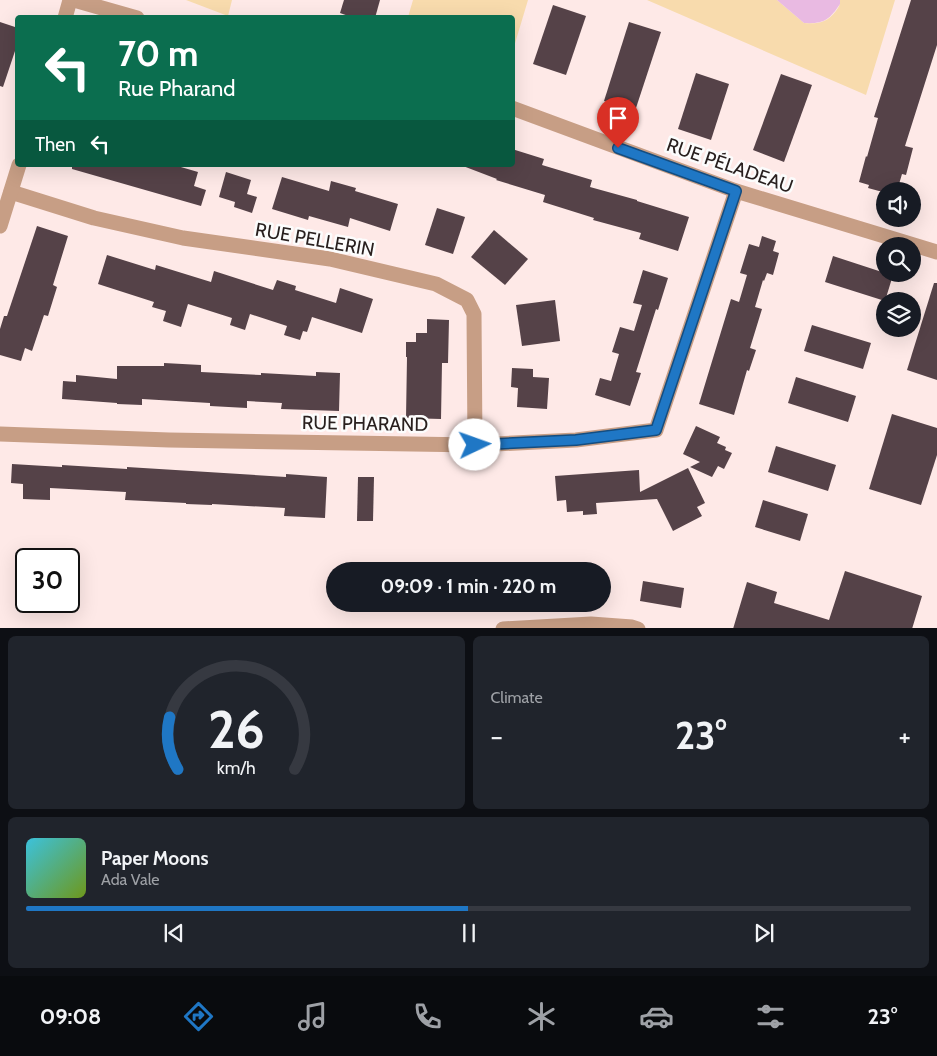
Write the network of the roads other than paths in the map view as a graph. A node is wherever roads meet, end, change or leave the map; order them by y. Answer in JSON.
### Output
{"nodes":[{"id":1,"x":70,"y":0,"type":"edge"},
{"id":2,"x":74,"y":0,"type":"edge"},
{"id":3,"x":66,"y":15,"type":"edge"},
{"id":4,"x":126,"y":15,"type":"edge"},
{"id":5,"x":515,"y":109,"type":"edge"},
{"id":6,"x":18,"y":167,"type":"edge"},
{"id":7,"x":736,"y":191,"type":"junction"},
{"id":8,"x":11,"y":192,"type":"junction"},
{"id":9,"x":0,"y":226,"type":"edge"},
{"id":10,"x":937,"y":252,"type":"edge"},
{"id":11,"x":0,"y":434,"type":"edge"},
{"id":12,"x":475,"y":445,"type":"junction"},
{"id":13,"x":503,"y":628,"type":"edge"},
{"id":14,"x":638,"y":628,"type":"edge"}],
"edges":[{"from":1,"to":3,"type":"street"},
{"from":2,"to":4,"type":"street"},
{"from":5,"to":7,"type":"street","name":"RUE PÉLADEAU"},
{"from":6,"to":8,"type":"street"},
{"from":7,"to":10,"type":"street","name":"RUE PÉLADEAU"},
{"from":7,"to":12,"type":"street","name":"RUE PHARAND"},
{"from":8,"to":9,"type":"street"},
{"from":8,"to":12,"type":"street","name":"RUE PELLERIN"},
{"from":11,"to":12,"type":"street","name":"RUE PHARAND"},
{"from":13,"to":14,"type":"street"}]}
